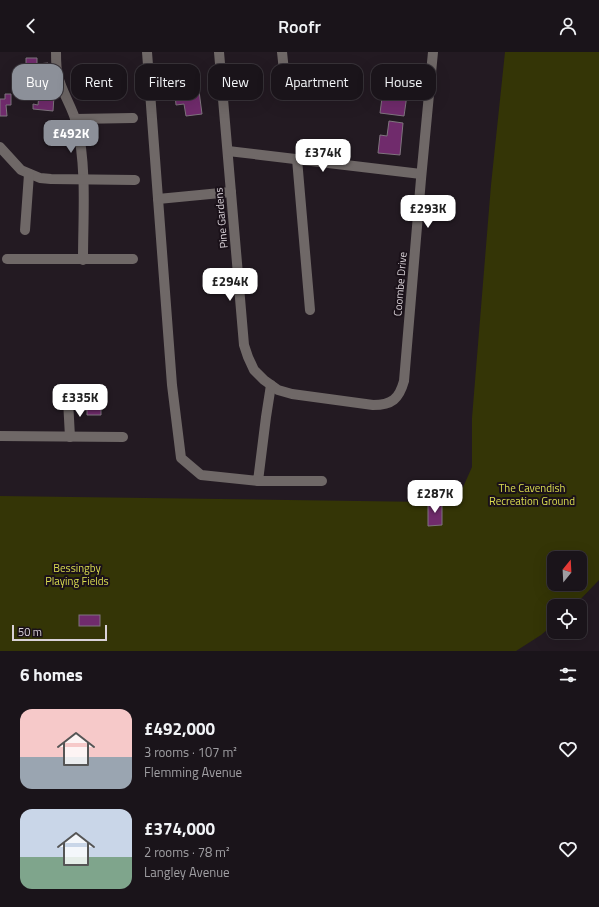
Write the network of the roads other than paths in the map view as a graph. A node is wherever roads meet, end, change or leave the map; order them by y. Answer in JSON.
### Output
{"nodes":[{"id":1,"x":56,"y":52,"type":"edge"},
{"id":2,"x":147,"y":52,"type":"edge"},
{"id":3,"x":219,"y":52,"type":"edge"},
{"id":4,"x":282,"y":52,"type":"edge"},
{"id":5,"x":433,"y":52,"type":"edge"},
{"id":6,"x":283,"y":64,"type":"edge"},
{"id":7,"x":133,"y":118,"type":"dead end"},
{"id":8,"x":75,"y":119,"type":"junction"},
{"id":9,"x":0,"y":147,"type":"edge"},
{"id":10,"x":228,"y":151,"type":"junction"},
{"id":11,"x":296,"y":159,"type":"junction"},
{"id":12,"x":29,"y":174,"type":"junction"},
{"id":13,"x":421,"y":174,"type":"junction"},
{"id":14,"x":84,"y":179,"type":"junction"},
{"id":15,"x":135,"y":180,"type":"dead end"},
{"id":16,"x":231,"y":192,"type":"junction"},
{"id":17,"x":158,"y":199,"type":"junction"},
{"id":18,"x":25,"y":230,"type":"dead end"},
{"id":19,"x":7,"y":259,"type":"dead end"},
{"id":20,"x":133,"y":259,"type":"dead end"},
{"id":21,"x":83,"y":260,"type":"junction"},
{"id":22,"x":310,"y":310,"type":"dead end"},
{"id":23,"x":271,"y":385,"type":"junction"},
{"id":24,"x":397,"y":396,"type":"joint"},
{"id":25,"x":68,"y":400,"type":"dead end"},
{"id":26,"x":0,"y":436,"type":"edge"},
{"id":27,"x":70,"y":437,"type":"junction"},
{"id":28,"x":123,"y":437,"type":"dead end"},
{"id":29,"x":258,"y":481,"type":"junction"},
{"id":30,"x":322,"y":481,"type":"dead end"}],
"edges":[{"from":1,"to":8,"type":"street"},
{"from":2,"to":17,"type":"street"},
{"from":3,"to":10,"type":"street","name":"Pine Gardens"},
{"from":4,"to":6,"type":"street"},
{"from":5,"to":13,"type":"street","name":"Coombe Drive"},
{"from":7,"to":8,"type":"street"},
{"from":8,"to":14,"type":"street"},
{"from":9,"to":12,"type":"street"},
{"from":10,"to":11,"type":"street"},
{"from":10,"to":16,"type":"street","name":"Pine Gardens"},
{"from":11,"to":13,"type":"street"},
{"from":11,"to":22,"type":"street"},
{"from":12,"to":14,"type":"street"},
{"from":12,"to":18,"type":"street"},
{"from":13,"to":24,"type":"street","name":"Coombe Drive"},
{"from":14,"to":15,"type":"street"},
{"from":14,"to":21,"type":"street"},
{"from":16,"to":17,"type":"street"},
{"from":16,"to":23,"type":"street","name":"Pine Gardens"},
{"from":17,"to":29,"type":"street"},
{"from":19,"to":21,"type":"street"},
{"from":20,"to":21,"type":"street"},
{"from":23,"to":24,"type":"street","name":"Pine Gardens"},
{"from":23,"to":29,"type":"street"},
{"from":25,"to":27,"type":"street"},
{"from":26,"to":27,"type":"street"},
{"from":27,"to":28,"type":"street"},
{"from":29,"to":30,"type":"street"}]}
